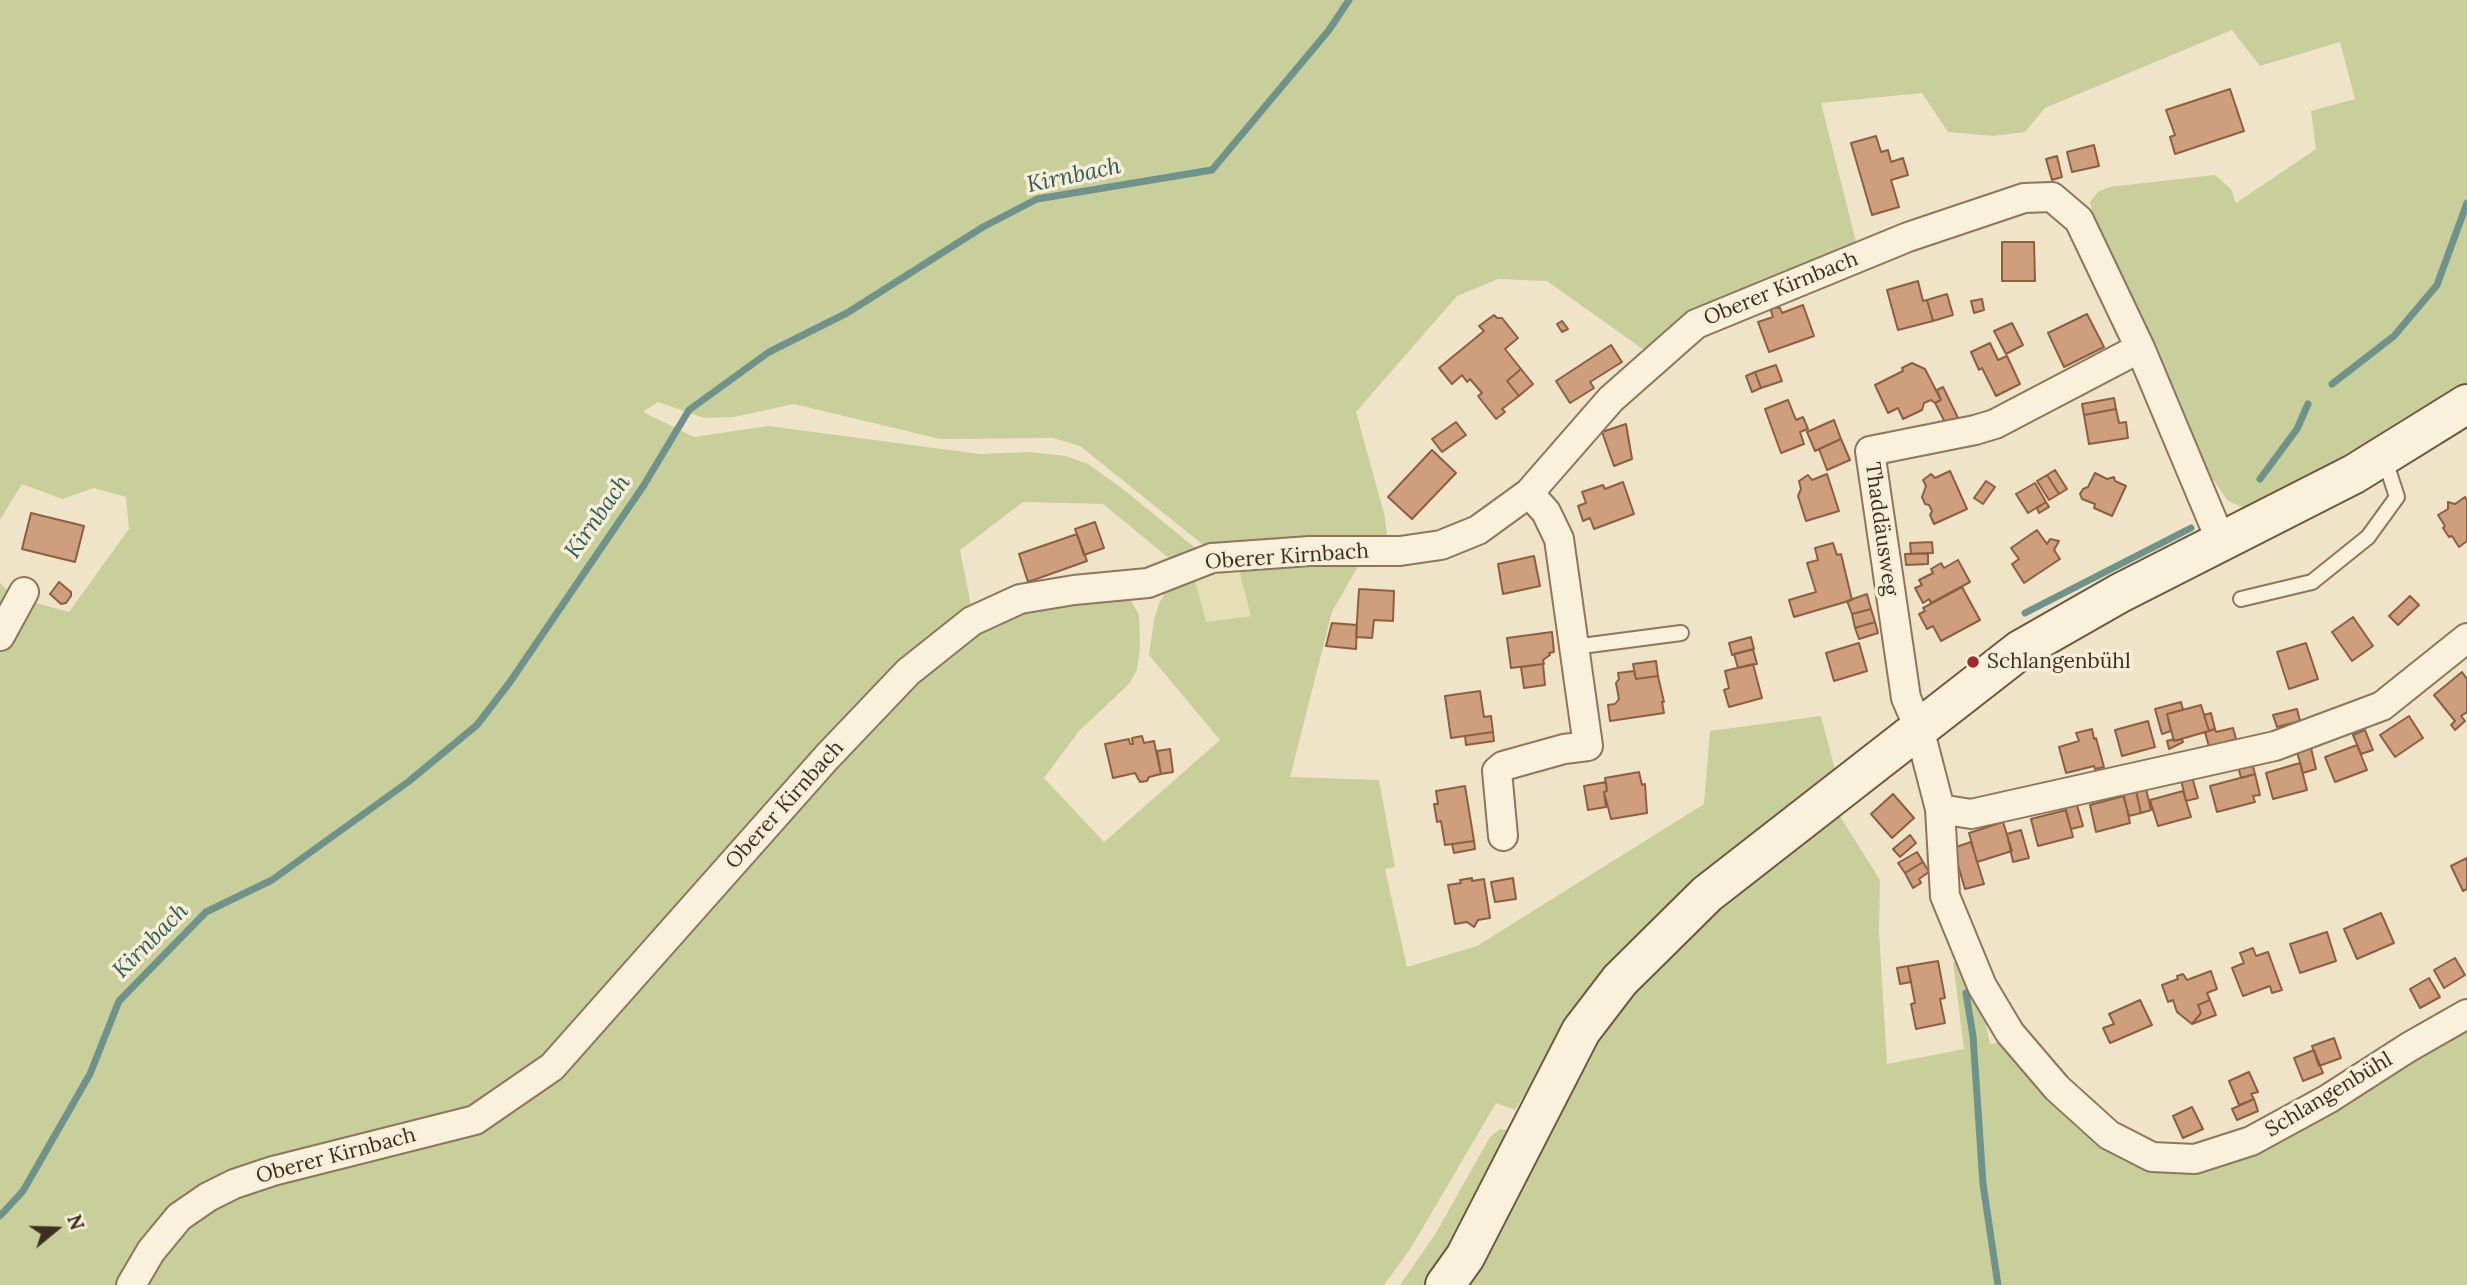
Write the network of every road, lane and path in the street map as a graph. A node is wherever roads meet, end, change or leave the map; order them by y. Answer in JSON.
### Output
{"nodes":[{"id":1,"x":2140,"y":348,"type":"junction"},
{"id":2,"x":2467,"y":404,"type":"edge"},
{"id":3,"x":2384,"y":456,"type":"junction"},
{"id":4,"x":1529,"y":493,"type":"junction"},
{"id":5,"x":2221,"y":541,"type":"junction"},
{"id":6,"x":24,"y":592,"type":"dead end"},
{"id":7,"x":2241,"y":599,"type":"dead end"},
{"id":8,"x":1681,"y":633,"type":"dead end"},
{"id":9,"x":0,"y":636,"type":"edge"},
{"id":10,"x":2467,"y":638,"type":"edge"},
{"id":11,"x":1574,"y":647,"type":"junction"},
{"id":12,"x":1919,"y":728,"type":"junction"},
{"id":13,"x":1940,"y":808,"type":"junction"},
{"id":14,"x":1503,"y":836,"type":"dead end"},
{"id":15,"x":2467,"y":1014,"type":"edge"},
{"id":16,"x":131,"y":1285,"type":"edge"},
{"id":17,"x":1445,"y":1285,"type":"edge"}],
"edges":[{"from":1,"to":4,"type":"street","name":"Oberer Kirnbach"},
{"from":1,"to":5,"type":"street","name":"Oberer Kirnbach"},
{"from":1,"to":12,"type":"street","name":"Thaddäusweg"},
{"from":2,"to":3,"type":"main road"},
{"from":3,"to":5,"type":"main road"},
{"from":3,"to":7,"type":"lane"},
{"from":4,"to":11,"type":"street"},
{"from":4,"to":16,"type":"street","name":"Oberer Kirnbach"},
{"from":5,"to":12,"type":"main road"},
{"from":6,"to":9,"type":"street"},
{"from":8,"to":11,"type":"lane"},
{"from":10,"to":13,"type":"street"},
{"from":11,"to":14,"type":"street"},
{"from":12,"to":13,"type":"street","name":"Schlangenbühl"},
{"from":12,"to":17,"type":"main road"},
{"from":13,"to":15,"type":"street","name":"Schlangenbühl"}]}
